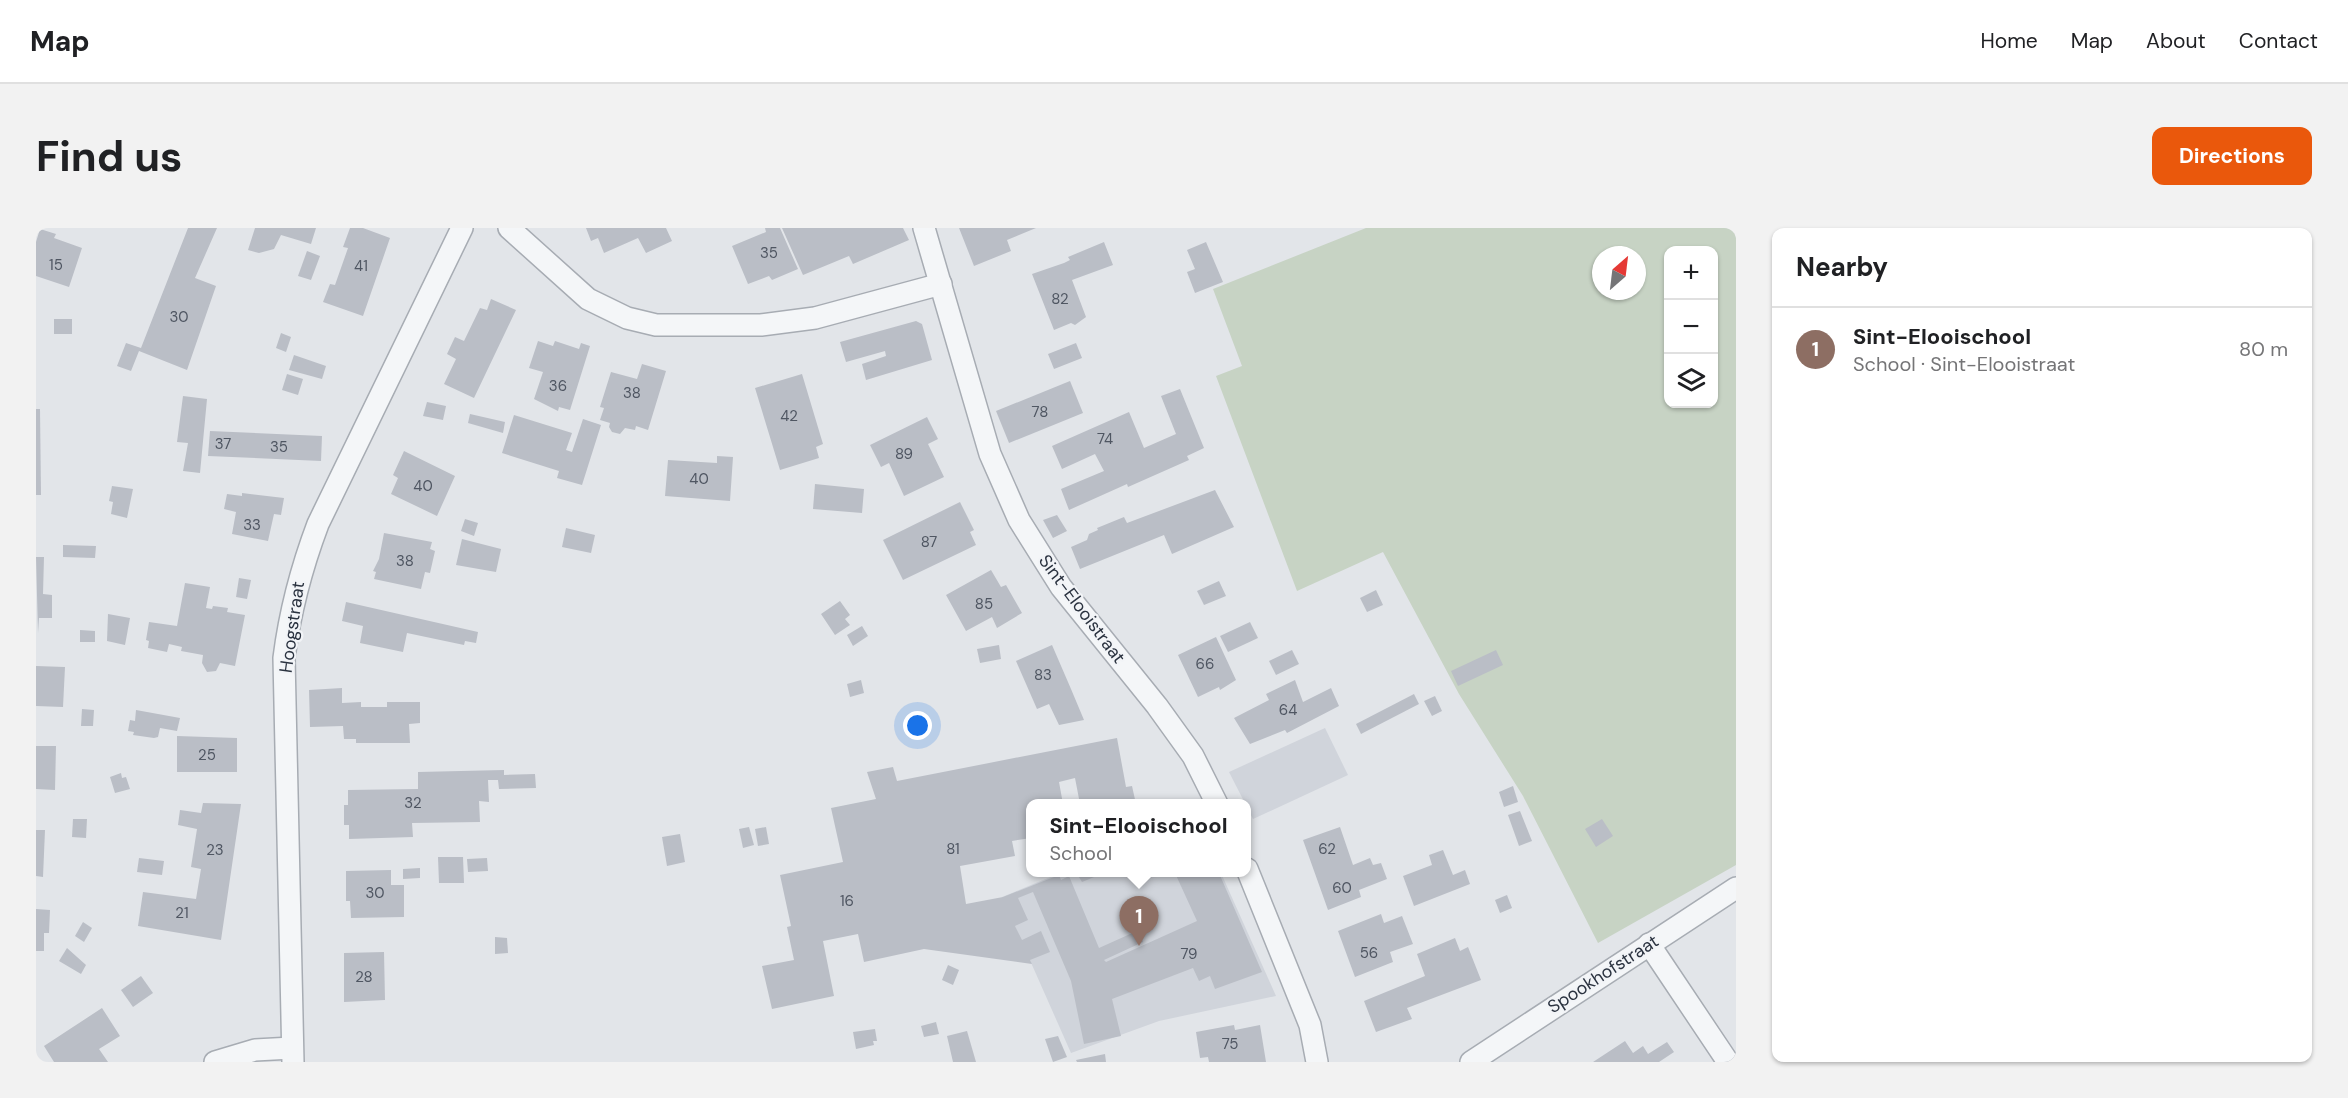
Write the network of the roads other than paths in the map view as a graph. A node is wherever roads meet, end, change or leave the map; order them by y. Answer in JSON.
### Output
{"nodes":[{"id":1,"x":462,"y":228,"type":"edge"},
{"id":2,"x":509,"y":228,"type":"edge"},
{"id":3,"x":924,"y":228,"type":"edge"},
{"id":4,"x":941,"y":284,"type":"junction"},
{"id":5,"x":1214,"y":799,"type":"edge"},
{"id":6,"x":1250,"y":877,"type":"edge"},
{"id":7,"x":1736,"y":888,"type":"edge"},
{"id":8,"x":1649,"y":944,"type":"junction"},
{"id":9,"x":293,"y":1055,"type":"edge"},
{"id":10,"x":214,"y":1062,"type":"edge"},
{"id":11,"x":1317,"y":1062,"type":"edge"},
{"id":12,"x":1471,"y":1062,"type":"edge"},
{"id":13,"x":1728,"y":1062,"type":"edge"}],
"edges":[{"from":1,"to":9,"type":"street","name":"Hoogstraat"},
{"from":2,"to":4,"type":"street"},
{"from":3,"to":4,"type":"street","name":"Sint-Elooistraat"},
{"from":4,"to":5,"type":"street","name":"Sint-Elooistraat"},
{"from":6,"to":11,"type":"street"},
{"from":7,"to":8,"type":"street","name":"Spookhofstraat"},
{"from":8,"to":12,"type":"street","name":"Spookhofstraat"},
{"from":8,"to":13,"type":"street"},
{"from":9,"to":10,"type":"street"}]}
